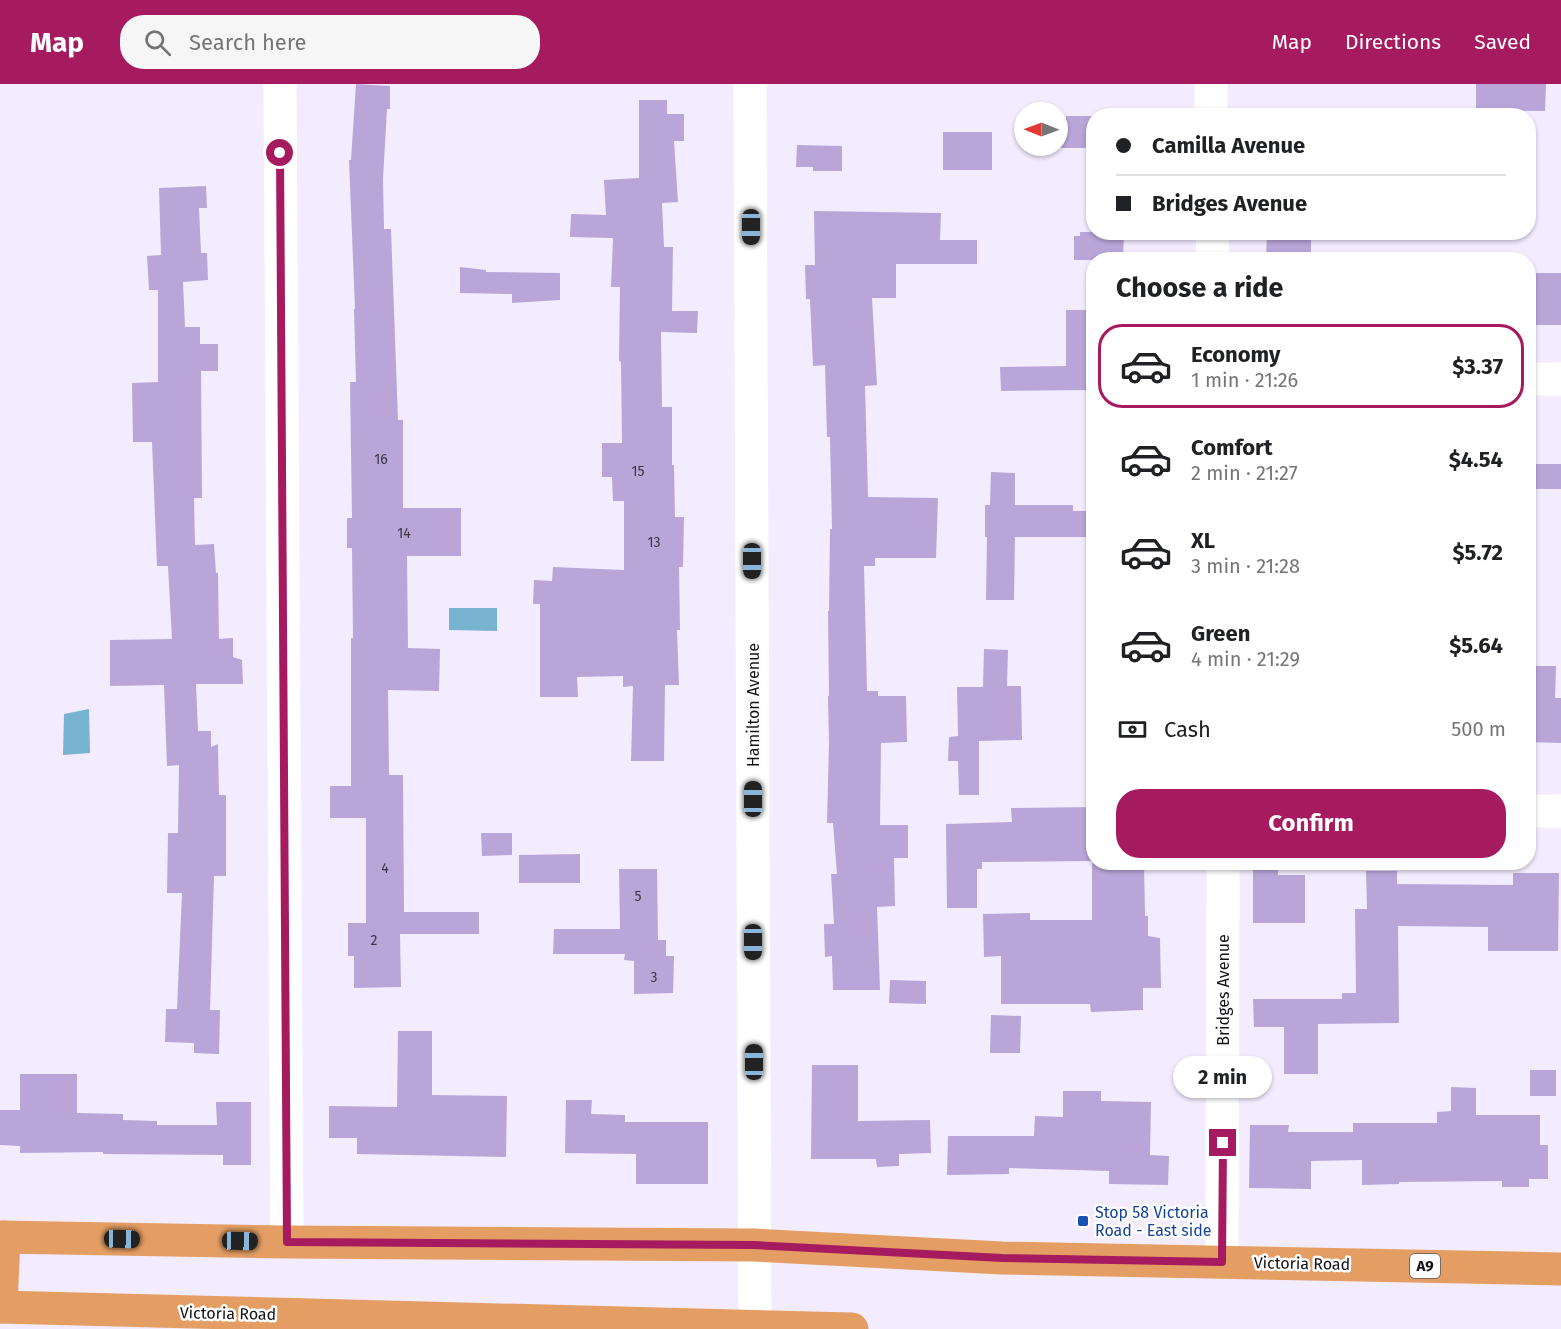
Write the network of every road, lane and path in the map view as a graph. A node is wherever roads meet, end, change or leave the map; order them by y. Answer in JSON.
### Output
{"nodes":[{"id":1,"x":280,"y":84,"type":"edge"},
{"id":2,"x":750,"y":84,"type":"edge"},
{"id":3,"x":1211,"y":84,"type":"edge"},
{"id":4,"x":1211,"y":108,"type":"edge"},
{"id":5,"x":1536,"y":379,"type":"edge"},
{"id":6,"x":1561,"y":380,"type":"edge"},
{"id":7,"x":1536,"y":811,"type":"edge"},
{"id":8,"x":1561,"y":811,"type":"edge"},
{"id":9,"x":1223,"y":870,"type":"edge"},
{"id":10,"x":2,"y":1237,"type":"edge"},
{"id":11,"x":287,"y":1242,"type":"junction"},
{"id":12,"x":754,"y":1245,"type":"junction"},
{"id":13,"x":1222,"y":1262,"type":"junction"},
{"id":14,"x":1561,"y":1269,"type":"edge"},
{"id":15,"x":0,"y":1307,"type":"edge"},
{"id":16,"x":295,"y":1322,"type":"edge"},
{"id":17,"x":755,"y":1327,"type":"junction"},
{"id":18,"x":852,"y":1329,"type":"edge"}],
"edges":[{"from":1,"to":11,"type":"street"},
{"from":2,"to":12,"type":"street","name":"Hamilton Avenue"},
{"from":3,"to":4,"type":"street"},
{"from":5,"to":6,"type":"street"},
{"from":7,"to":8,"type":"street"},
{"from":9,"to":13,"type":"street","name":"Bridges Avenue"},
{"from":10,"to":11,"type":"highway","name":"Victoria Road","number":"A9"},
{"from":10,"to":15,"type":"highway"},
{"from":11,"to":12,"type":"highway","name":"Victoria Road","number":"A9"},
{"from":12,"to":13,"type":"highway","name":"Victoria Road","number":"A9"},
{"from":12,"to":17,"type":"street","name":"Hamilton Avenue"},
{"from":13,"to":14,"type":"highway","name":"Victoria Road","number":"A9"},
{"from":15,"to":16,"type":"highway","name":"Victoria Road"},
{"from":16,"to":17,"type":"highway","name":"Victoria Road"},
{"from":17,"to":18,"type":"highway","name":"Victoria Road"}]}
